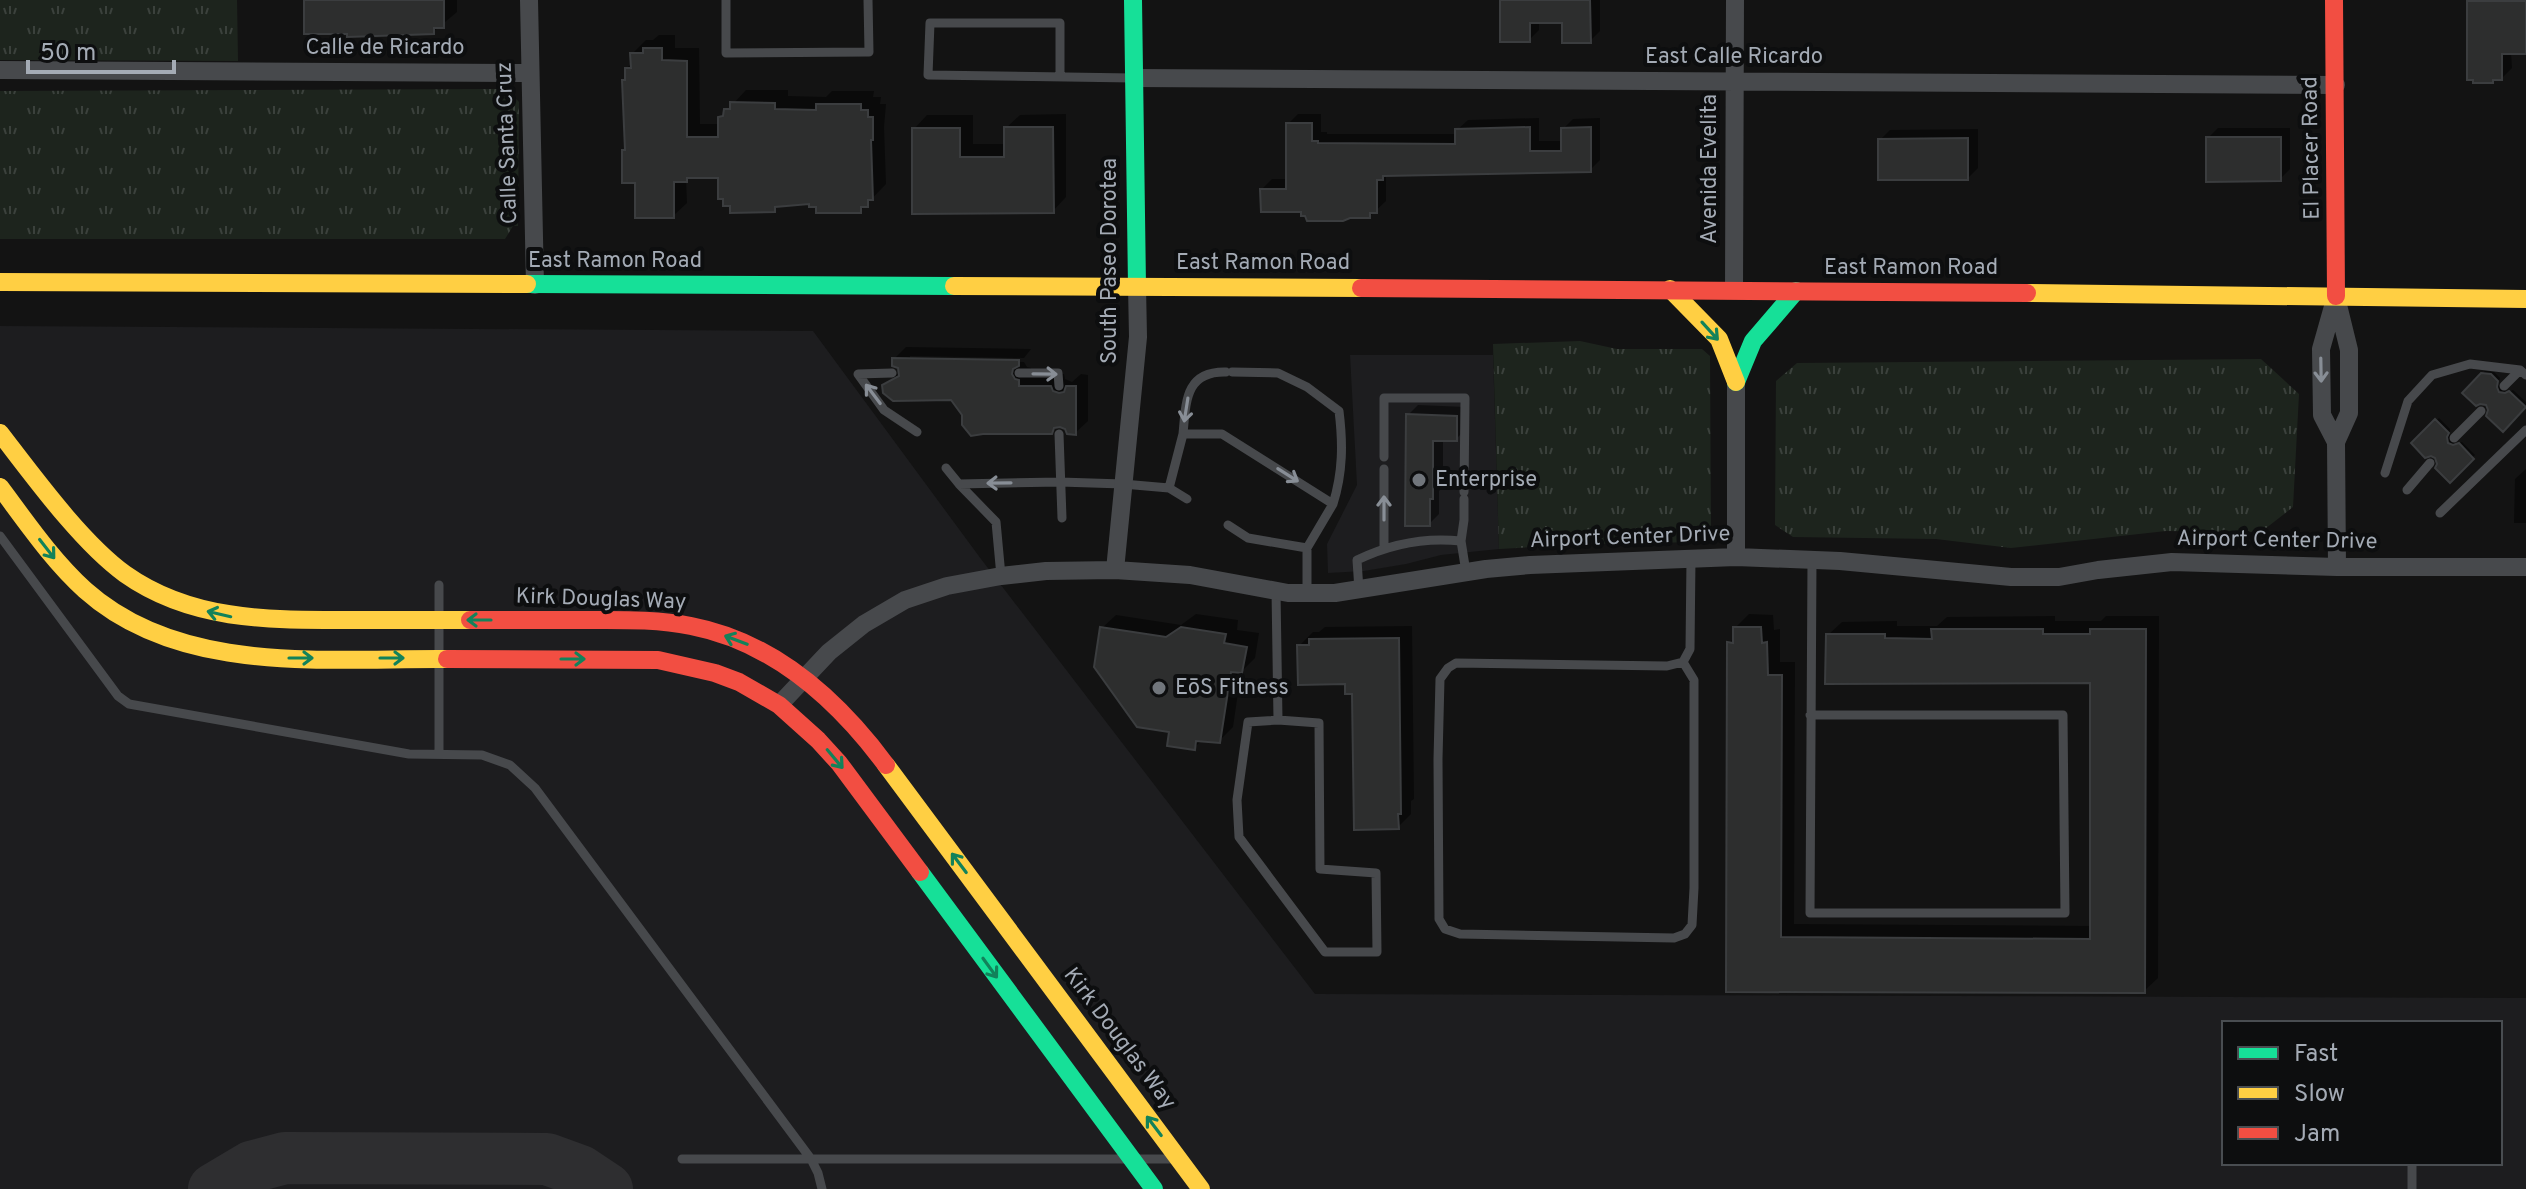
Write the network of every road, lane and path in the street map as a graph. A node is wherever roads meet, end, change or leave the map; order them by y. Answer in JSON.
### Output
{"nodes":[{"id":1,"x":529,"y":0,"type":"edge"},
{"id":2,"x":726,"y":0,"type":"edge"},
{"id":3,"x":868,"y":0,"type":"edge"},
{"id":4,"x":1133,"y":0,"type":"edge"},
{"id":5,"x":1735,"y":0,"type":"edge"},
{"id":6,"x":2334,"y":0,"type":"edge"},
{"id":7,"x":0,"y":70,"type":"edge"},
{"id":8,"x":529,"y":73,"type":"junction"},
{"id":9,"x":1060,"y":76,"type":"junction"},
{"id":10,"x":1133,"y":78,"type":"junction"},
{"id":11,"x":1735,"y":81,"type":"junction"},
{"id":12,"x":2336,"y":85,"type":"junction"},
{"id":13,"x":0,"y":282,"type":"edge"},
{"id":14,"x":535,"y":285,"type":"junction"},
{"id":15,"x":1137,"y":286,"type":"junction"},
{"id":16,"x":1670,"y":289,"type":"junction"},
{"id":17,"x":1734,"y":290,"type":"junction"},
{"id":18,"x":1796,"y":291,"type":"junction"},
{"id":19,"x":2336,"y":296,"type":"junction"},
{"id":20,"x":2526,"y":299,"type":"edge"},
{"id":21,"x":892,"y":373,"type":"dead end"},
{"id":22,"x":1019,"y":373,"type":"dead end"},
{"id":23,"x":2523,"y":373,"type":"edge"},
{"id":24,"x":1736,"y":382,"type":"junction"},
{"id":25,"x":1059,"y":386,"type":"dead end"},
{"id":26,"x":2504,"y":386,"type":"dead end"},
{"id":27,"x":2481,"y":411,"type":"dead end"},
{"id":28,"x":2526,"y":430,"type":"edge"},
{"id":29,"x":917,"y":432,"type":"dead end"},
{"id":30,"x":0,"y":433,"type":"edge"},
{"id":31,"x":1059,"y":434,"type":"dead end"},
{"id":32,"x":1183,"y":434,"type":"junction"},
{"id":33,"x":2454,"y":438,"type":"dead end"},
{"id":34,"x":2336,"y":442,"type":"junction"},
{"id":35,"x":1384,"y":457,"type":"dead end"},
{"id":36,"x":2430,"y":463,"type":"dead end"},
{"id":37,"x":946,"y":468,"type":"dead end"},
{"id":38,"x":1384,"y":469,"type":"dead end"},
{"id":39,"x":2385,"y":473,"type":"dead end"},
{"id":40,"x":1060,"y":482,"type":"junction"},
{"id":41,"x":959,"y":484,"type":"junction"},
{"id":42,"x":1123,"y":484,"type":"junction"},
{"id":43,"x":0,"y":487,"type":"edge"},
{"id":44,"x":1169,"y":488,"type":"junction"},
{"id":45,"x":2407,"y":490,"type":"dead end"},
{"id":46,"x":1187,"y":499,"type":"dead end"},
{"id":47,"x":1333,"y":504,"type":"junction"},
{"id":48,"x":2440,"y":513,"type":"dead end"},
{"id":49,"x":1062,"y":518,"type":"dead end"},
{"id":50,"x":1228,"y":525,"type":"dead end"},
{"id":51,"x":0,"y":536,"type":"edge"},
{"id":52,"x":1461,"y":541,"type":"junction"},
{"id":53,"x":1384,"y":547,"type":"junction"},
{"id":54,"x":1307,"y":548,"type":"junction"},
{"id":55,"x":1736,"y":557,"type":"junction"},
{"id":56,"x":1691,"y":559,"type":"junction"},
{"id":57,"x":1812,"y":560,"type":"junction"},
{"id":58,"x":2337,"y":567,"type":"junction"},
{"id":59,"x":2526,"y":567,"type":"edge"},
{"id":60,"x":1115,"y":570,"type":"junction"},
{"id":61,"x":1466,"y":572,"type":"junction"},
{"id":62,"x":1001,"y":576,"type":"junction"},
{"id":63,"x":439,"y":585,"type":"dead end"},
{"id":64,"x":1359,"y":590,"type":"junction"},
{"id":65,"x":1276,"y":591,"type":"junction"},
{"id":66,"x":1307,"y":593,"type":"junction"},
{"id":67,"x":439,"y":620,"type":"junction"},
{"id":68,"x":439,"y":659,"type":"junction"},
{"id":69,"x":1683,"y":662,"type":"junction"},
{"id":70,"x":804,"y":678,"type":"junction"},
{"id":71,"x":780,"y":704,"type":"junction"},
{"id":72,"x":1810,"y":715,"type":"junction"},
{"id":73,"x":1278,"y":720,"type":"junction"},
{"id":74,"x":439,"y":754,"type":"junction"},
{"id":75,"x":682,"y":1159,"type":"dead end"},
{"id":76,"x":811,"y":1159,"type":"junction"},
{"id":77,"x":1132,"y":1159,"type":"junction"},
{"id":78,"x":1179,"y":1159,"type":"junction"},
{"id":79,"x":2412,"y":1165,"type":"edge"},
{"id":80,"x":822,"y":1189,"type":"edge"},
{"id":81,"x":1154,"y":1189,"type":"edge"},
{"id":82,"x":1201,"y":1189,"type":"edge"},
{"id":83,"x":2412,"y":1189,"type":"edge"}],
"edges":[{"from":1,"to":8,"type":"street","name":"Calle Santa Cruz"},
{"from":2,"to":3,"type":"lane"},
{"from":4,"to":10,"type":"street","name":"South Paseo Dorotea"},
{"from":5,"to":11,"type":"street","name":"Avenida Evelita"},
{"from":6,"to":12,"type":"street","name":"El Placer Road"},
{"from":7,"to":8,"type":"street","name":"Calle de Ricardo"},
{"from":8,"to":14,"type":"street","name":"Calle Santa Cruz"},
{"from":9,"to":9,"type":"lane"},
{"from":9,"to":10,"type":"lane"},
{"from":10,"to":11,"type":"street","name":"East Calle Ricardo"},
{"from":10,"to":15,"type":"street","name":"South Paseo Dorotea"},
{"from":11,"to":12,"type":"street","name":"East Calle Ricardo"},
{"from":11,"to":17,"type":"street","name":"Avenida Evelita"},
{"from":12,"to":19,"type":"street","name":"El Placer Road"},
{"from":13,"to":14,"type":"street","name":"East Ramon Road"},
{"from":14,"to":15,"type":"street","name":"East Ramon Road"},
{"from":15,"to":16,"type":"street","name":"East Ramon Road"},
{"from":15,"to":42,"type":"street","name":"South Paseo Dorotea"},
{"from":16,"to":17,"type":"street","name":"East Ramon Road"},
{"from":16,"to":24,"type":"street","one_way":true},
{"from":17,"to":18,"type":"street","name":"East Ramon Road"},
{"from":18,"to":19,"type":"street","name":"East Ramon Road"},
{"from":18,"to":24,"type":"street"},
{"from":19,"to":20,"type":"street","name":"East Ramon Road"},
{"from":19,"to":34,"type":"street","name":"El Placer Road"},
{"from":19,"to":34,"type":"street","name":"El Placer Road","one_way":true},
{"from":29,"to":21,"type":"lane","one_way":true},
{"from":22,"to":25,"type":"lane","one_way":true},
{"from":23,"to":26,"type":"lane"},
{"from":23,"to":39,"type":"lane"},
{"from":24,"to":55,"type":"street"},
{"from":27,"to":33,"type":"lane"},
{"from":28,"to":48,"type":"lane"},
{"from":67,"to":30,"type":"street","name":"Kirk Douglas Way","one_way":true},
{"from":31,"to":40,"type":"lane"},
{"from":32,"to":44,"type":"lane"},
{"from":32,"to":47,"type":"lane","one_way":true},
{"from":47,"to":32,"type":"lane","one_way":true},
{"from":34,"to":58,"type":"street","name":"El Placer Road"},
{"from":35,"to":52,"type":"lane"},
{"from":36,"to":45,"type":"lane"},
{"from":37,"to":41,"type":"lane"},
{"from":53,"to":38,"type":"lane","one_way":true},
{"from":40,"to":41,"type":"lane","one_way":true},
{"from":40,"to":42,"type":"lane"},
{"from":40,"to":49,"type":"lane"},
{"from":41,"to":62,"type":"lane"},
{"from":42,"to":44,"type":"lane"},
{"from":42,"to":60,"type":"street","name":"South Paseo Dorotea"},
{"from":43,"to":68,"type":"street","one_way":true},
{"from":44,"to":46,"type":"lane"},
{"from":47,"to":54,"type":"lane"},
{"from":50,"to":54,"type":"lane"},
{"from":51,"to":74,"type":"lane"},
{"from":52,"to":53,"type":"lane"},
{"from":52,"to":61,"type":"lane"},
{"from":53,"to":64,"type":"lane"},
{"from":54,"to":66,"type":"lane"},
{"from":55,"to":56,"type":"street","name":"Airport Center Drive"},
{"from":55,"to":57,"type":"street","name":"Airport Center Drive"},
{"from":56,"to":61,"type":"street","name":"Airport Center Drive"},
{"from":56,"to":69,"type":"lane"},
{"from":57,"to":58,"type":"street","name":"Airport Center Drive"},
{"from":57,"to":72,"type":"lane"},
{"from":58,"to":59,"type":"street","name":"Airport Center Drive"},
{"from":60,"to":62,"type":"street","name":"Airport Center Drive"},
{"from":60,"to":65,"type":"street","name":"Airport Center Drive"},
{"from":61,"to":64,"type":"street","name":"Airport Center Drive"},
{"from":62,"to":70,"type":"street","name":"Airport Center Drive"},
{"from":63,"to":67,"type":"lane"},
{"from":64,"to":66,"type":"street","name":"Airport Center Drive"},
{"from":65,"to":66,"type":"street","name":"Airport Center Drive"},
{"from":65,"to":73,"type":"lane"},
{"from":67,"to":68,"type":"lane"},
{"from":70,"to":67,"type":"street","name":"Kirk Douglas Way","one_way":true},
{"from":68,"to":71,"type":"street","one_way":true},
{"from":68,"to":74,"type":"lane"},
{"from":69,"to":69,"type":"lane"},
{"from":70,"to":71,"type":"street","name":"Airport Center Drive"},
{"from":78,"to":70,"type":"street","name":"Kirk Douglas Way","one_way":true},
{"from":71,"to":77,"type":"street","one_way":true},
{"from":72,"to":72,"type":"lane"},
{"from":73,"to":73,"type":"lane"},
{"from":74,"to":76,"type":"lane"},
{"from":75,"to":76,"type":"lane"},
{"from":76,"to":77,"type":"lane"},
{"from":76,"to":80,"type":"lane"},
{"from":77,"to":78,"type":"lane"},
{"from":77,"to":81,"type":"street"},
{"from":78,"to":82,"type":"street","name":"Kirk Douglas Way"},
{"from":79,"to":83,"type":"lane"}]}
